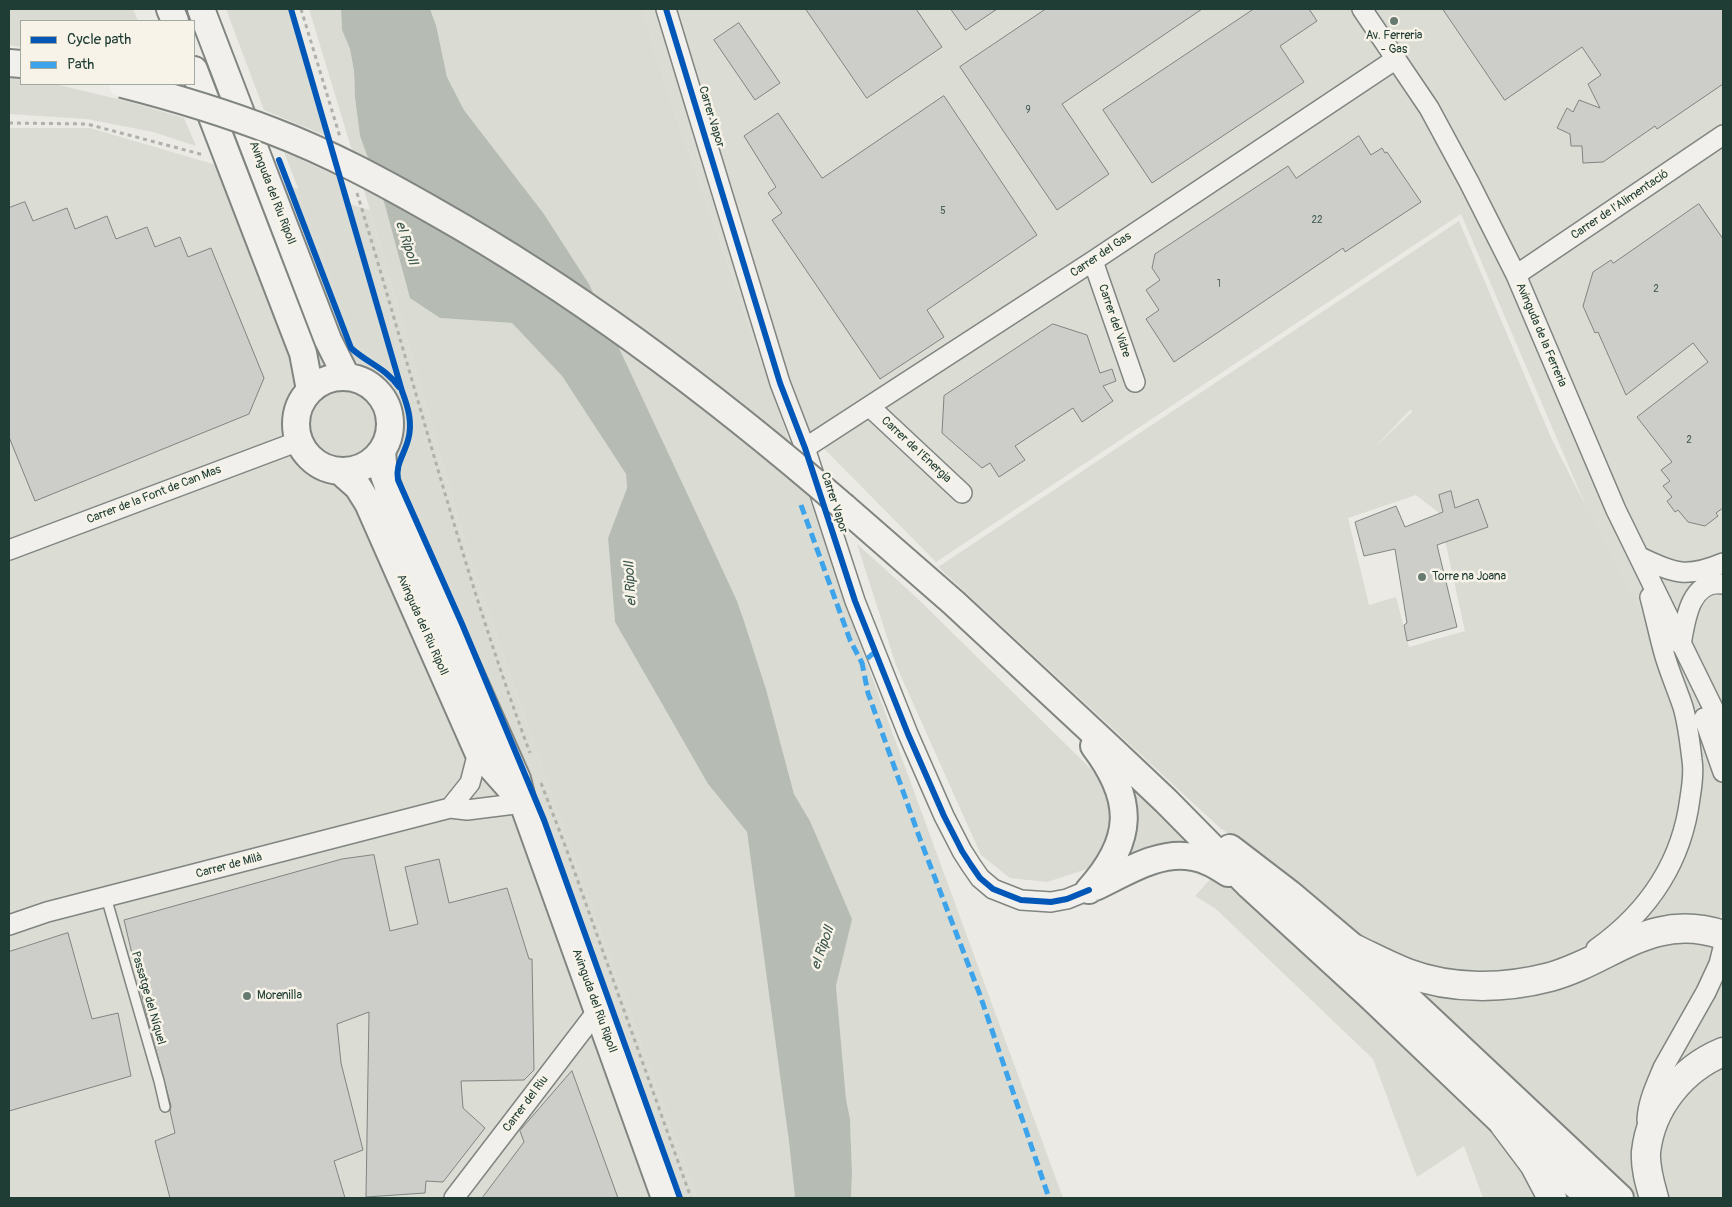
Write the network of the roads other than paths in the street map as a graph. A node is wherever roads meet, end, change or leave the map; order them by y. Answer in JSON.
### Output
{"nodes":[{"id":1,"x":201,"y":9,"type":"edge"},
{"id":2,"x":666,"y":9,"type":"edge"},
{"id":3,"x":1362,"y":9,"type":"edge"},
{"id":4,"x":1396,"y":59,"type":"junction"},
{"id":5,"x":195,"y":73,"type":"edge"},
{"id":6,"x":126,"y":85,"type":"edge"},
{"id":7,"x":1723,"y":135,"type":"edge"},
{"id":8,"x":1093,"y":261,"type":"junction"},
{"id":9,"x":1516,"y":275,"type":"junction"},
{"id":10,"x":346,"y":376,"type":"junction"},
{"id":11,"x":1135,"y":382,"type":"dead end"},
{"id":12,"x":310,"y":390,"type":"junction"},
{"id":13,"x":870,"y":407,"type":"junction"},
{"id":14,"x":299,"y":441,"type":"junction"},
{"id":15,"x":805,"y":448,"type":"junction"},
{"id":16,"x":382,"y":451,"type":"junction"},
{"id":17,"x":340,"y":471,"type":"junction"},
{"id":18,"x":962,"y":493,"type":"dead end"},
{"id":19,"x":9,"y":548,"type":"edge"},
{"id":20,"x":1640,"y":557,"type":"junction"},
{"id":21,"x":1723,"y":563,"type":"edge"},
{"id":22,"x":1723,"y":584,"type":"edge"},
{"id":23,"x":1681,"y":645,"type":"junction"},
{"id":24,"x":1695,"y":675,"type":"junction"},
{"id":25,"x":1054,"y":696,"type":"junction"},
{"id":26,"x":1723,"y":734,"type":"edge"},
{"id":27,"x":478,"y":752,"type":"junction"},
{"id":28,"x":1723,"y":772,"type":"edge"},
{"id":29,"x":1166,"y":801,"type":"junction"},
{"id":30,"x":523,"y":803,"type":"junction"},
{"id":31,"x":450,"y":808,"type":"junction"},
{"id":32,"x":1250,"y":886,"type":"junction"},
{"id":33,"x":1089,"y":890,"type":"junction"},
{"id":34,"x":106,"y":897,"type":"junction"},
{"id":35,"x":9,"y":925,"type":"edge"},
{"id":36,"x":1723,"y":936,"type":"edge"},
{"id":37,"x":1355,"y":949,"type":"junction"},
{"id":38,"x":1721,"y":956,"type":"edge"},
{"id":39,"x":1526,"y":982,"type":"junction"},
{"id":40,"x":598,"y":1010,"type":"junction"},
{"id":41,"x":1723,"y":1052,"type":"edge"},
{"id":42,"x":165,"y":1107,"type":"dead end"},
{"id":43,"x":1504,"y":1124,"type":"junction"},
{"id":44,"x":1646,"y":1153,"type":"junction"},
{"id":45,"x":454,"y":1198,"type":"edge"},
{"id":46,"x":665,"y":1198,"type":"edge"},
{"id":47,"x":1552,"y":1198,"type":"edge"},
{"id":48,"x":1590,"y":1198,"type":"edge"},
{"id":49,"x":1620,"y":1198,"type":"edge"},
{"id":50,"x":1654,"y":1198,"type":"edge"}],
"edges":[{"from":1,"to":10,"type":"main road","name":"Avinguda del Riu Ripoll"},
{"from":2,"to":15,"type":"street","name":"Carrer Vapor"},
{"from":3,"to":4,"type":"street","name":"Avinguda de la Ferreria"},
{"from":4,"to":8,"type":"street","name":"Carrer del Gas"},
{"from":4,"to":9,"type":"street","name":"Avinguda de la Ferreria"},
{"from":5,"to":12,"type":"main road"},
{"from":6,"to":25,"type":"main road","bridge":true},
{"from":7,"to":9,"type":"street","name":"Carrer de l'Alimentació"},
{"from":8,"to":11,"type":"street","name":"Carrer del Vidre"},
{"from":8,"to":13,"type":"street","name":"Carrer del Gas"},
{"from":9,"to":20,"type":"street","name":"Avinguda de la Ferreria"},
{"from":10,"to":12,"type":"main road"},
{"from":10,"to":16,"type":"main road"},
{"from":12,"to":14,"type":"main road"},
{"from":13,"to":15,"type":"street","name":"Carrer del Gas"},
{"from":13,"to":18,"type":"street","name":"Carrer de l'Energia"},
{"from":14,"to":17,"type":"main road"},
{"from":14,"to":19,"type":"street","name":"Carrer de la Font de Can Mas"},
{"from":15,"to":33,"type":"street","name":"Carrer Vapor"},
{"from":16,"to":17,"type":"main road"},
{"from":16,"to":30,"type":"main road","name":"Avinguda del Riu Ripoll"},
{"from":17,"to":27,"type":"main road","name":"Avinguda del Riu Ripoll"},
{"from":20,"to":21,"type":"street"},
{"from":20,"to":23,"type":"street","name":"Avinguda de la Ferreria"},
{"from":20,"to":39,"type":"street"},
{"from":22,"to":23,"type":"street"},
{"from":23,"to":24,"type":"street","name":"Avinguda de la Ferreria"},
{"from":24,"to":26,"type":"street"},
{"from":24,"to":28,"type":"street"},
{"from":25,"to":29,"type":"main road"},
{"from":25,"to":33,"type":"main road"},
{"from":27,"to":30,"type":"main road","name":"Avinguda del Riu Ripoll"},
{"from":27,"to":31,"type":"street"},
{"from":29,"to":32,"type":"main road"},
{"from":29,"to":37,"type":"main road"},
{"from":30,"to":31,"type":"street","name":"Carrer de Milà"},
{"from":30,"to":40,"type":"main road","name":"Avinguda del Riu Ripoll"},
{"from":31,"to":34,"type":"street","name":"Carrer de Milà"},
{"from":32,"to":33,"type":"main road"},
{"from":32,"to":43,"type":"main road"},
{"from":34,"to":35,"type":"street","name":"Carrer de Milà"},
{"from":34,"to":42,"type":"lane","name":"Passatge del Níquel"},
{"from":36,"to":39,"type":"highway"},
{"from":37,"to":39,"type":"highway"},
{"from":37,"to":49,"type":"main road"},
{"from":38,"to":44,"type":"street"},
{"from":40,"to":45,"type":"street","name":"Carrer del Riu"},
{"from":40,"to":46,"type":"main road","name":"Avinguda del Riu Ripoll"},
{"from":41,"to":44,"type":"highway"},
{"from":43,"to":47,"type":"highway"},
{"from":43,"to":48,"type":"main road"},
{"from":44,"to":50,"type":"highway"}]}
